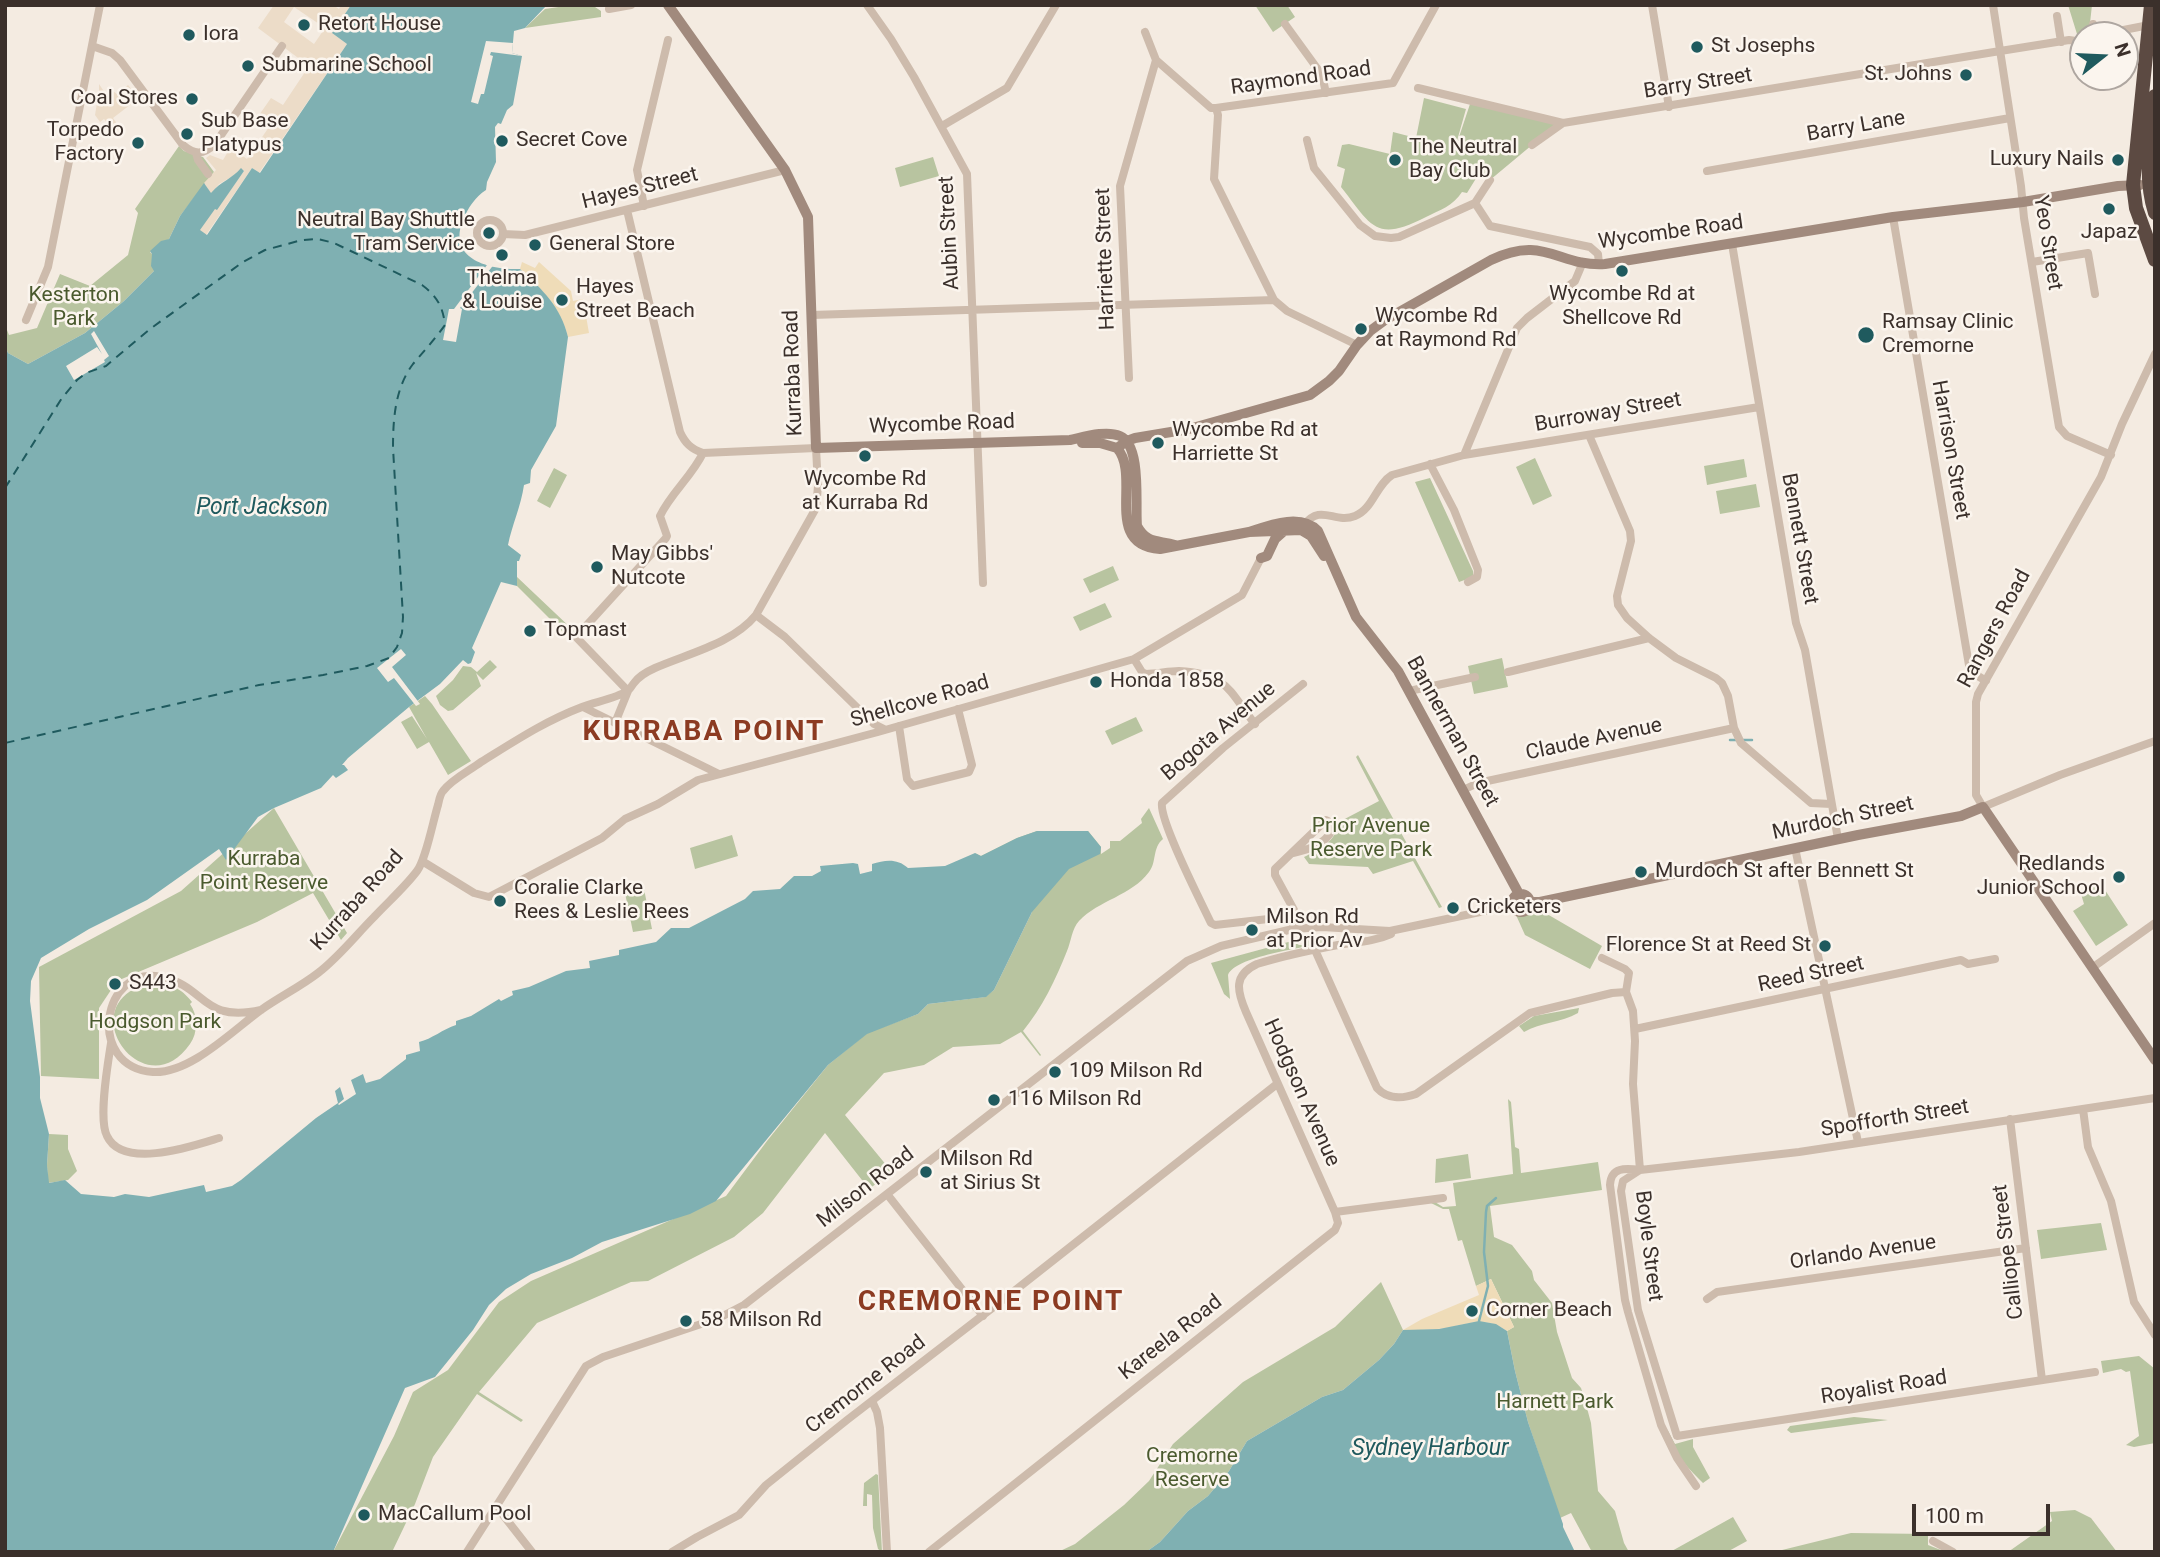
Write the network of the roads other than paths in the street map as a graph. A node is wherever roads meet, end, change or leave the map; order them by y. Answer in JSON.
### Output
{"nodes":[{"id":1,"x":100,"y":5,"type":"edge"},
{"id":2,"x":631,"y":5,"type":"edge"},
{"id":3,"x":668,"y":5,"type":"edge"},
{"id":4,"x":867,"y":5,"type":"edge"},
{"id":5,"x":1056,"y":5,"type":"edge"},
{"id":6,"x":1436,"y":5,"type":"edge"},
{"id":7,"x":1652,"y":5,"type":"edge"},
{"id":8,"x":1993,"y":5,"type":"edge"},
{"id":9,"x":2151,"y":5,"type":"edge"},
{"id":10,"x":609,"y":9,"type":"dead end"},
{"id":11,"x":2057,"y":16,"type":"dead end"},
{"id":12,"x":1285,"y":24,"type":"dead end"},
{"id":13,"x":2149,"y":25,"type":"junction"},
{"id":14,"x":2139,"y":27,"type":"edge"},
{"id":15,"x":1145,"y":32,"type":"dead end"},
{"id":16,"x":668,"y":40,"type":"dead end"},
{"id":17,"x":2069,"y":41,"type":"edge"},
{"id":18,"x":2061,"y":42,"type":"junction"},
{"id":19,"x":92,"y":46,"type":"junction"},
{"id":20,"x":282,"y":46,"type":"dead end"},
{"id":21,"x":2001,"y":51,"type":"junction"},
{"id":22,"x":1156,"y":60,"type":"junction"},
{"id":23,"x":1418,"y":88,"type":"dead end"},
{"id":24,"x":1326,"y":93,"type":"junction"},
{"id":25,"x":2155,"y":96,"type":"edge"},
{"id":26,"x":1669,"y":107,"type":"junction"},
{"id":27,"x":1216,"y":108,"type":"junction"},
{"id":28,"x":2010,"y":118,"type":"junction"},
{"id":29,"x":1563,"y":123,"type":"junction"},
{"id":30,"x":942,"y":126,"type":"junction"},
{"id":31,"x":1307,"y":140,"type":"dead end"},
{"id":32,"x":1532,"y":145,"type":"dead end"},
{"id":33,"x":196,"y":153,"type":"junction"},
{"id":34,"x":785,"y":170,"type":"junction"},
{"id":35,"x":1707,"y":171,"type":"dead end"},
{"id":36,"x":208,"y":174,"type":"dead end"},
{"id":37,"x":1490,"y":180,"type":"dead end"},
{"id":38,"x":2148,"y":184,"type":"junction"},
{"id":39,"x":2133,"y":185,"type":"junction"},
{"id":40,"x":2023,"y":202,"type":"junction"},
{"id":41,"x":1475,"y":203,"type":"junction"},
{"id":42,"x":644,"y":206,"type":"junction"},
{"id":43,"x":627,"y":210,"type":"junction"},
{"id":44,"x":2155,"y":213,"type":"edge"},
{"id":45,"x":1893,"y":217,"type":"junction"},
{"id":46,"x":503,"y":234,"type":"dead end"},
{"id":47,"x":1732,"y":244,"type":"junction"},
{"id":48,"x":2155,"y":260,"type":"edge"},
{"id":49,"x":1583,"y":262,"type":"junction"},
{"id":50,"x":2032,"y":262,"type":"junction"},
{"id":51,"x":1599,"y":264,"type":"junction"},
{"id":52,"x":2095,"y":294,"type":"dead end"},
{"id":53,"x":1274,"y":300,"type":"junction"},
{"id":54,"x":1126,"y":306,"type":"junction"},
{"id":55,"x":972,"y":310,"type":"junction"},
{"id":56,"x":812,"y":315,"type":"junction"},
{"id":57,"x":26,"y":320,"type":"dead end"},
{"id":58,"x":1357,"y":345,"type":"junction"},
{"id":59,"x":2155,"y":354,"type":"edge"},
{"id":60,"x":1129,"y":378,"type":"dead end"},
{"id":61,"x":1759,"y":407,"type":"junction"},
{"id":62,"x":1589,"y":435,"type":"junction"},
{"id":63,"x":1070,"y":440,"type":"junction"},
{"id":64,"x":1127,"y":441,"type":"junction"},
{"id":65,"x":977,"y":443,"type":"junction"},
{"id":66,"x":816,"y":448,"type":"junction"},
{"id":67,"x":1117,"y":448,"type":"junction"},
{"id":68,"x":703,"y":453,"type":"junction"},
{"id":69,"x":1464,"y":455,"type":"junction"},
{"id":70,"x":2111,"y":455,"type":"junction"},
{"id":71,"x":1430,"y":464,"type":"junction"},
{"id":72,"x":1308,"y":529,"type":"junction"},
{"id":73,"x":1283,"y":531,"type":"junction"},
{"id":74,"x":1249,"y":532,"type":"junction"},
{"id":75,"x":1175,"y":545,"type":"junction"},
{"id":76,"x":1261,"y":558,"type":"joint"},
{"id":77,"x":1468,"y":582,"type":"dead end"},
{"id":78,"x":983,"y":583,"type":"dead end"},
{"id":79,"x":756,"y":615,"type":"junction"},
{"id":80,"x":1649,"y":638,"type":"junction"},
{"id":81,"x":1134,"y":659,"type":"junction"},
{"id":82,"x":1508,"y":672,"type":"dead end"},
{"id":83,"x":1475,"y":677,"type":"dead end"},
{"id":84,"x":1986,"y":681,"type":"junction"},
{"id":85,"x":1303,"y":684,"type":"dead end"},
{"id":86,"x":628,"y":691,"type":"junction"},
{"id":87,"x":1409,"y":691,"type":"junction"},
{"id":88,"x":583,"y":707,"type":"junction"},
{"id":89,"x":958,"y":709,"type":"junction"},
{"id":90,"x":615,"y":723,"type":"junction"},
{"id":91,"x":1255,"y":724,"type":"junction"},
{"id":92,"x":899,"y":726,"type":"junction"},
{"id":93,"x":1734,"y":728,"type":"junction"},
{"id":94,"x":884,"y":729,"type":"junction"},
{"id":95,"x":2155,"y":741,"type":"edge"},
{"id":96,"x":719,"y":774,"type":"junction"},
{"id":97,"x":1463,"y":790,"type":"junction"},
{"id":98,"x":1831,"y":804,"type":"junction"},
{"id":99,"x":1983,"y":807,"type":"junction"},
{"id":100,"x":1838,"y":839,"type":"junction"},
{"id":101,"x":1795,"y":848,"type":"junction"},
{"id":102,"x":1293,"y":853,"type":"junction"},
{"id":103,"x":422,"y":861,"type":"junction"},
{"id":104,"x":1519,"y":894,"type":"junction"},
{"id":105,"x":1530,"y":902,"type":"junction"},
{"id":106,"x":1513,"y":905,"type":"junction"},
{"id":107,"x":1295,"y":916,"type":"junction"},
{"id":108,"x":2155,"y":923,"type":"edge"},
{"id":109,"x":1293,"y":929,"type":"junction"},
{"id":110,"x":1348,"y":929,"type":"junction"},
{"id":111,"x":1398,"y":930,"type":"junction"},
{"id":112,"x":1342,"y":944,"type":"junction"},
{"id":113,"x":1315,"y":950,"type":"junction"},
{"id":114,"x":1602,"y":958,"type":"dead end"},
{"id":115,"x":1995,"y":958,"type":"dead end"},
{"id":116,"x":2092,"y":968,"type":"junction"},
{"id":117,"x":1827,"y":990,"type":"junction"},
{"id":118,"x":1626,"y":992,"type":"junction"},
{"id":119,"x":261,"y":1010,"type":"junction"},
{"id":120,"x":1634,"y":1029,"type":"junction"},
{"id":121,"x":111,"y":1043,"type":"junction"},
{"id":122,"x":2155,"y":1060,"type":"edge"},
{"id":123,"x":1277,"y":1084,"type":"junction"},
{"id":124,"x":2155,"y":1098,"type":"edge"},
{"id":125,"x":2084,"y":1109,"type":"junction"},
{"id":126,"x":2010,"y":1119,"type":"junction"},
{"id":127,"x":219,"y":1138,"type":"dead end"},
{"id":128,"x":1858,"y":1142,"type":"junction"},
{"id":129,"x":1640,"y":1170,"type":"junction"},
{"id":130,"x":887,"y":1194,"type":"junction"},
{"id":131,"x":1443,"y":1198,"type":"dead end"},
{"id":132,"x":1335,"y":1212,"type":"junction"},
{"id":133,"x":2025,"y":1248,"type":"junction"},
{"id":134,"x":1707,"y":1299,"type":"dead end"},
{"id":135,"x":983,"y":1316,"type":"junction"},
{"id":136,"x":2155,"y":1335,"type":"edge"},
{"id":137,"x":2095,"y":1372,"type":"dead end"},
{"id":138,"x":2042,"y":1380,"type":"junction"},
{"id":139,"x":872,"y":1401,"type":"junction"},
{"id":140,"x":1677,"y":1436,"type":"joint"},
{"id":141,"x":1696,"y":1486,"type":"dead end"},
{"id":142,"x":496,"y":1506,"type":"junction"},
{"id":143,"x":1933,"y":1541,"type":"dead end"},
{"id":144,"x":467,"y":1552,"type":"edge"},
{"id":145,"x":532,"y":1552,"type":"edge"},
{"id":146,"x":672,"y":1552,"type":"edge"},
{"id":147,"x":887,"y":1552,"type":"edge"},
{"id":148,"x":929,"y":1552,"type":"edge"},
{"id":149,"x":1953,"y":1552,"type":"edge"}],
"edges":[{"from":1,"to":19,"type":"street"},
{"from":2,"to":10,"type":"street"},
{"from":3,"to":34,"type":"main road","name":"Kurraba Road"},
{"from":4,"to":30,"type":"street","name":"Aubin Street"},
{"from":5,"to":30,"type":"street"},
{"from":6,"to":24,"type":"street","name":"Raymond Road"},
{"from":7,"to":26,"type":"street"},
{"from":8,"to":21,"type":"street","name":"Yeo Street"},
{"from":9,"to":13,"type":"highway"},
{"from":11,"to":18,"type":"street"},
{"from":12,"to":24,"type":"street"},
{"from":13,"to":14,"type":"street"},
{"from":13,"to":39,"type":"highway"},
{"from":15,"to":22,"type":"street"},
{"from":16,"to":42,"type":"street"},
{"from":17,"to":18,"type":"street","name":"Barry Street"},
{"from":18,"to":21,"type":"street","name":"Barry Street"},
{"from":19,"to":33,"type":"street"},
{"from":19,"to":57,"type":"street"},
{"from":20,"to":33,"type":"street"},
{"from":21,"to":26,"type":"street","name":"Barry Street"},
{"from":21,"to":28,"type":"street","name":"Yeo Street"},
{"from":22,"to":27,"type":"street"},
{"from":22,"to":54,"type":"street","name":"Harriette Street"},
{"from":23,"to":29,"type":"street"},
{"from":24,"to":27,"type":"street","name":"Raymond Road"},
{"from":25,"to":38,"type":"highway"},
{"from":26,"to":29,"type":"street","name":"Barry Street"},
{"from":27,"to":53,"type":"street","name":"Raymond Road"},
{"from":28,"to":35,"type":"street","name":"Barry Lane"},
{"from":28,"to":40,"type":"street","name":"Yeo Street"},
{"from":29,"to":32,"type":"street","name":"Barry Street"},
{"from":30,"to":55,"type":"street","name":"Aubin Street"},
{"from":31,"to":41,"type":"street"},
{"from":33,"to":36,"type":"street"},
{"from":34,"to":42,"type":"street","name":"Hayes Street"},
{"from":34,"to":56,"type":"main road","name":"Kurraba Road"},
{"from":37,"to":41,"type":"street"},
{"from":38,"to":39,"type":"main road","name":"Wycombe Road"},
{"from":38,"to":44,"type":"highway"},
{"from":39,"to":40,"type":"main road","name":"Wycombe Road"},
{"from":39,"to":48,"type":"highway"},
{"from":40,"to":45,"type":"main road","name":"Wycombe Road"},
{"from":40,"to":50,"type":"street","name":"Yeo Street"},
{"from":41,"to":51,"type":"street"},
{"from":42,"to":43,"type":"street","name":"Hayes Street"},
{"from":43,"to":46,"type":"street","name":"Hayes Street"},
{"from":43,"to":68,"type":"street"},
{"from":45,"to":47,"type":"main road","name":"Wycombe Road"},
{"from":45,"to":84,"type":"street","name":"Harrison Street"},
{"from":47,"to":51,"type":"main road","name":"Wycombe Road"},
{"from":47,"to":61,"type":"street","name":"Bennett Street"},
{"from":49,"to":51,"type":"main road","name":"Wycombe Road"},
{"from":49,"to":58,"type":"main road","name":"Wycombe Road"},
{"from":49,"to":69,"type":"street"},
{"from":50,"to":52,"type":"street"},
{"from":50,"to":70,"type":"street","name":"Yeo Street"},
{"from":53,"to":54,"type":"street"},
{"from":53,"to":58,"type":"street"},
{"from":54,"to":55,"type":"street"},
{"from":54,"to":60,"type":"street","name":"Harriette Street"},
{"from":55,"to":56,"type":"street"},
{"from":55,"to":65,"type":"street","name":"Aubin Street"},
{"from":56,"to":66,"type":"main road","name":"Kurraba Road"},
{"from":58,"to":64,"type":"main road","name":"Wycombe Road"},
{"from":59,"to":70,"type":"street","name":"Rangers Road"},
{"from":61,"to":62,"type":"street","name":"Burroway Street"},
{"from":61,"to":98,"type":"street","name":"Bennett Street"},
{"from":62,"to":69,"type":"street","name":"Burroway Street"},
{"from":62,"to":80,"type":"street"},
{"from":63,"to":64,"type":"main road","name":"Wycombe Road"},
{"from":63,"to":65,"type":"main road","name":"Wycombe Road"},
{"from":63,"to":67,"type":"main road","name":"Wycombe Road"},
{"from":64,"to":67,"type":"main road","name":"Wycombe Road"},
{"from":64,"to":75,"type":"main road"},
{"from":65,"to":66,"type":"main road","name":"Wycombe Road"},
{"from":65,"to":78,"type":"street","name":"Aubin Street"},
{"from":66,"to":68,"type":"street"},
{"from":66,"to":79,"type":"street","name":"Kurraba Road"},
{"from":67,"to":75,"type":"main road"},
{"from":68,"to":86,"type":"street"},
{"from":69,"to":71,"type":"street"},
{"from":70,"to":84,"type":"street","name":"Rangers Road"},
{"from":71,"to":72,"type":"street"},
{"from":71,"to":77,"type":"street"},
{"from":72,"to":73,"type":"main road"},
{"from":72,"to":74,"type":"main road"},
{"from":72,"to":87,"type":"main road","name":"Bannerman Street"},
{"from":73,"to":74,"type":"main road"},
{"from":73,"to":76,"type":"main road"},
{"from":74,"to":75,"type":"main road"},
{"from":76,"to":81,"type":"street","name":"Shellcove Road"},
{"from":79,"to":86,"type":"street","name":"Kurraba Road"},
{"from":79,"to":94,"type":"street"},
{"from":80,"to":82,"type":"street"},
{"from":80,"to":93,"type":"street"},
{"from":81,"to":89,"type":"street","name":"Shellcove Road"},
{"from":81,"to":91,"type":"street"},
{"from":83,"to":87,"type":"street"},
{"from":84,"to":99,"type":"street","name":"Rangers Road"},
{"from":85,"to":91,"type":"street","name":"Bogota Avenue"},
{"from":86,"to":88,"type":"street","name":"Kurraba Road"},
{"from":86,"to":90,"type":"street","name":"Kurraba Road"},
{"from":87,"to":97,"type":"main road","name":"Bannerman Street"},
{"from":88,"to":90,"type":"street"},
{"from":88,"to":103,"type":"street","name":"Kurraba Road"},
{"from":89,"to":92,"type":"street","name":"Shellcove Road"},
{"from":89,"to":92,"type":"street"},
{"from":90,"to":96,"type":"street"},
{"from":91,"to":107,"type":"street","name":"Bogota Avenue"},
{"from":92,"to":94,"type":"street","name":"Shellcove Road"},
{"from":93,"to":97,"type":"street","name":"Claude Avenue"},
{"from":93,"to":98,"type":"street"},
{"from":94,"to":96,"type":"street","name":"Shellcove Road"},
{"from":95,"to":99,"type":"street","name":"Murdoch Street"},
{"from":96,"to":103,"type":"street","name":"Shellcove Road"},
{"from":97,"to":104,"type":"main road","name":"Bannerman Street"},
{"from":98,"to":100,"type":"street","name":"Bennett Street"},
{"from":99,"to":100,"type":"main road","name":"Murdoch Street"},
{"from":99,"to":116,"type":"main road","name":"Rangers Road"},
{"from":100,"to":101,"type":"main road","name":"Murdoch Street"},
{"from":101,"to":105,"type":"main road","name":"Murdoch Street"},
{"from":101,"to":117,"type":"street"},
{"from":102,"to":102,"type":"street"},
{"from":102,"to":107,"type":"street"},
{"from":103,"to":119,"type":"street","name":"Kurraba Road"},
{"from":104,"to":105,"type":"main road"},
{"from":104,"to":106,"type":"main road"},
{"from":105,"to":106,"type":"main road"},
{"from":106,"to":111,"type":"street"},
{"from":107,"to":109,"type":"street"},
{"from":108,"to":116,"type":"street"},
{"from":109,"to":110,"type":"street","name":"Milson Road"},
{"from":109,"to":130,"type":"street","name":"Milson Road"},
{"from":110,"to":111,"type":"street"},
{"from":110,"to":112,"type":"street"},
{"from":111,"to":112,"type":"street"},
{"from":112,"to":113,"type":"street"},
{"from":113,"to":118,"type":"street"},
{"from":113,"to":123,"type":"street","name":"Hodgson Avenue"},
{"from":114,"to":118,"type":"street","name":"Boyle Street"},
{"from":115,"to":117,"type":"street","name":"Reed Street"},
{"from":116,"to":122,"type":"main road","name":"Rangers Road"},
{"from":117,"to":120,"type":"street","name":"Reed Street"},
{"from":117,"to":128,"type":"street"},
{"from":118,"to":120,"type":"street","name":"Boyle Street"},
{"from":119,"to":121,"type":"street","name":"Kurraba Road"},
{"from":119,"to":121,"type":"street"},
{"from":120,"to":129,"type":"street","name":"Boyle Street"},
{"from":121,"to":127,"type":"street"},
{"from":123,"to":132,"type":"street","name":"Hodgson Avenue"},
{"from":123,"to":135,"type":"street","name":"Cremorne Road"},
{"from":124,"to":125,"type":"street","name":"Spofforth Street"},
{"from":125,"to":126,"type":"street","name":"Spofforth Street"},
{"from":125,"to":136,"type":"street"},
{"from":126,"to":128,"type":"street","name":"Spofforth Street"},
{"from":126,"to":133,"type":"street","name":"Calliope Street"},
{"from":128,"to":129,"type":"street","name":"Spofforth Street"},
{"from":129,"to":140,"type":"street","name":"Boyle Street"},
{"from":129,"to":141,"type":"street","name":"Spofforth Street"},
{"from":130,"to":135,"type":"street"},
{"from":130,"to":142,"type":"street","name":"Milson Road"},
{"from":131,"to":132,"type":"street"},
{"from":132,"to":148,"type":"street","name":"Kareela Road"},
{"from":133,"to":134,"type":"street","name":"Orlando Avenue"},
{"from":133,"to":138,"type":"street","name":"Calliope Street"},
{"from":135,"to":139,"type":"street","name":"Cremorne Road"},
{"from":137,"to":138,"type":"street","name":"Royalist Road"},
{"from":138,"to":140,"type":"street","name":"Royalist Road"},
{"from":139,"to":146,"type":"street","name":"Cremorne Road"},
{"from":139,"to":147,"type":"street"},
{"from":142,"to":144,"type":"street","name":"Milson Road"},
{"from":142,"to":145,"type":"street"},
{"from":143,"to":149,"type":"street"}]}
